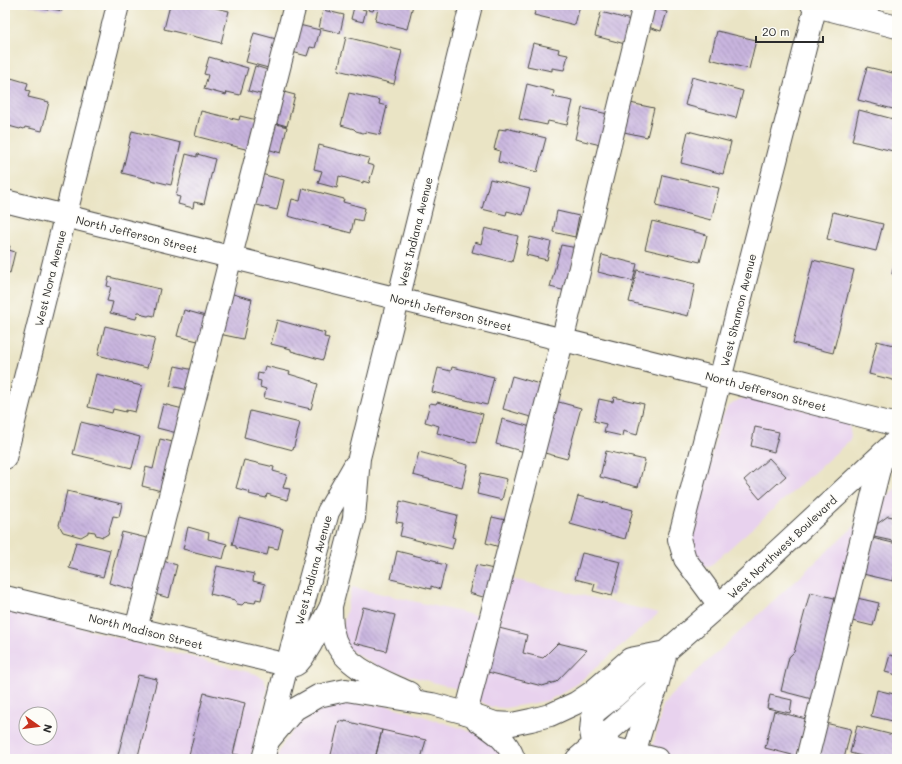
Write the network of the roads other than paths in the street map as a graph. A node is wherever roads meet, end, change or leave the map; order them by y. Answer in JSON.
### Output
{"nodes":[{"id":1,"x":118,"y":5,"type":"edge"},
{"id":2,"x":295,"y":5,"type":"edge"},
{"id":3,"x":471,"y":5,"type":"edge"},
{"id":4,"x":644,"y":5,"type":"edge"},
{"id":5,"x":815,"y":5,"type":"edge"},
{"id":6,"x":897,"y":27,"type":"edge"},
{"id":7,"x":5,"y":201,"type":"edge"},
{"id":8,"x":65,"y":216,"type":"junction"},
{"id":9,"x":230,"y":257,"type":"junction"},
{"id":10,"x":398,"y":299,"type":"junction"},
{"id":11,"x":562,"y":340,"type":"junction"},
{"id":12,"x":720,"y":379,"type":"junction"},
{"id":13,"x":897,"y":425,"type":"edge"},
{"id":14,"x":890,"y":446,"type":"edge"},
{"id":15,"x":5,"y":458,"type":"edge"},
{"id":16,"x":359,"y":458,"type":"junction"},
{"id":17,"x":5,"y":597,"type":"edge"},
{"id":18,"x":719,"y":605,"type":"junction"},
{"id":19,"x":331,"y":606,"type":"junction"},
{"id":20,"x":136,"y":629,"type":"junction"},
{"id":21,"x":666,"y":652,"type":"junction"},
{"id":22,"x":287,"y":665,"type":"junction"},
{"id":23,"x":656,"y":690,"type":"junction"},
{"id":24,"x":432,"y":704,"type":"junction"},
{"id":25,"x":466,"y":713,"type":"junction"},
{"id":26,"x":595,"y":744,"type":"junction"},
{"id":27,"x":266,"y":750,"type":"edge"},
{"id":28,"x":634,"y":756,"type":"edge"},
{"id":29,"x":514,"y":759,"type":"edge"},
{"id":30,"x":577,"y":759,"type":"edge"},
{"id":31,"x":656,"y":759,"type":"edge"},
{"id":32,"x":807,"y":759,"type":"edge"}],
"edges":[{"from":1,"to":8,"type":"street","name":"West Nora Avenue"},
{"from":2,"to":9,"type":"street"},
{"from":3,"to":10,"type":"street","name":"West Indiana Avenue"},
{"from":4,"to":11,"type":"street"},
{"from":5,"to":6,"type":"street"},
{"from":5,"to":12,"type":"street","name":"West Shannon Avenue"},
{"from":7,"to":8,"type":"street","name":"North Jefferson Street"},
{"from":8,"to":9,"type":"street","name":"North Jefferson Street"},
{"from":8,"to":15,"type":"street","name":"West Nora Avenue"},
{"from":9,"to":10,"type":"street","name":"North Jefferson Street"},
{"from":9,"to":20,"type":"street"},
{"from":10,"to":11,"type":"street","name":"North Jefferson Street"},
{"from":10,"to":16,"type":"street","name":"West Indiana Avenue"},
{"from":11,"to":12,"type":"street","name":"North Jefferson Street"},
{"from":11,"to":25,"type":"street"},
{"from":12,"to":13,"type":"street","name":"North Jefferson Street"},
{"from":12,"to":18,"type":"street","name":"West Shannon Avenue"},
{"from":14,"to":18,"type":"street","name":"West Northwest Boulevard"},
{"from":14,"to":32,"type":"street"},
{"from":16,"to":19,"type":"street","name":"West Indiana Avenue"},
{"from":16,"to":22,"type":"street","name":"West Indiana Avenue"},
{"from":17,"to":20,"type":"street","name":"North Madison Street"},
{"from":18,"to":21,"type":"street","name":"West Northwest Boulevard"},
{"from":19,"to":22,"type":"street","name":"West Indiana Avenue"},
{"from":19,"to":24,"type":"street"},
{"from":20,"to":22,"type":"street","name":"North Madison Street"},
{"from":21,"to":23,"type":"street"},
{"from":21,"to":25,"type":"street"},
{"from":21,"to":26,"type":"street","name":"West Northwest Boulevard"},
{"from":22,"to":27,"type":"street","name":"West Indiana Avenue"},
{"from":23,"to":26,"type":"street"},
{"from":23,"to":28,"type":"street"},
{"from":24,"to":25,"type":"street"},
{"from":24,"to":27,"type":"street"},
{"from":25,"to":29,"type":"street"},
{"from":26,"to":28,"type":"street"},
{"from":26,"to":30,"type":"street"},
{"from":28,"to":31,"type":"street"}]}
